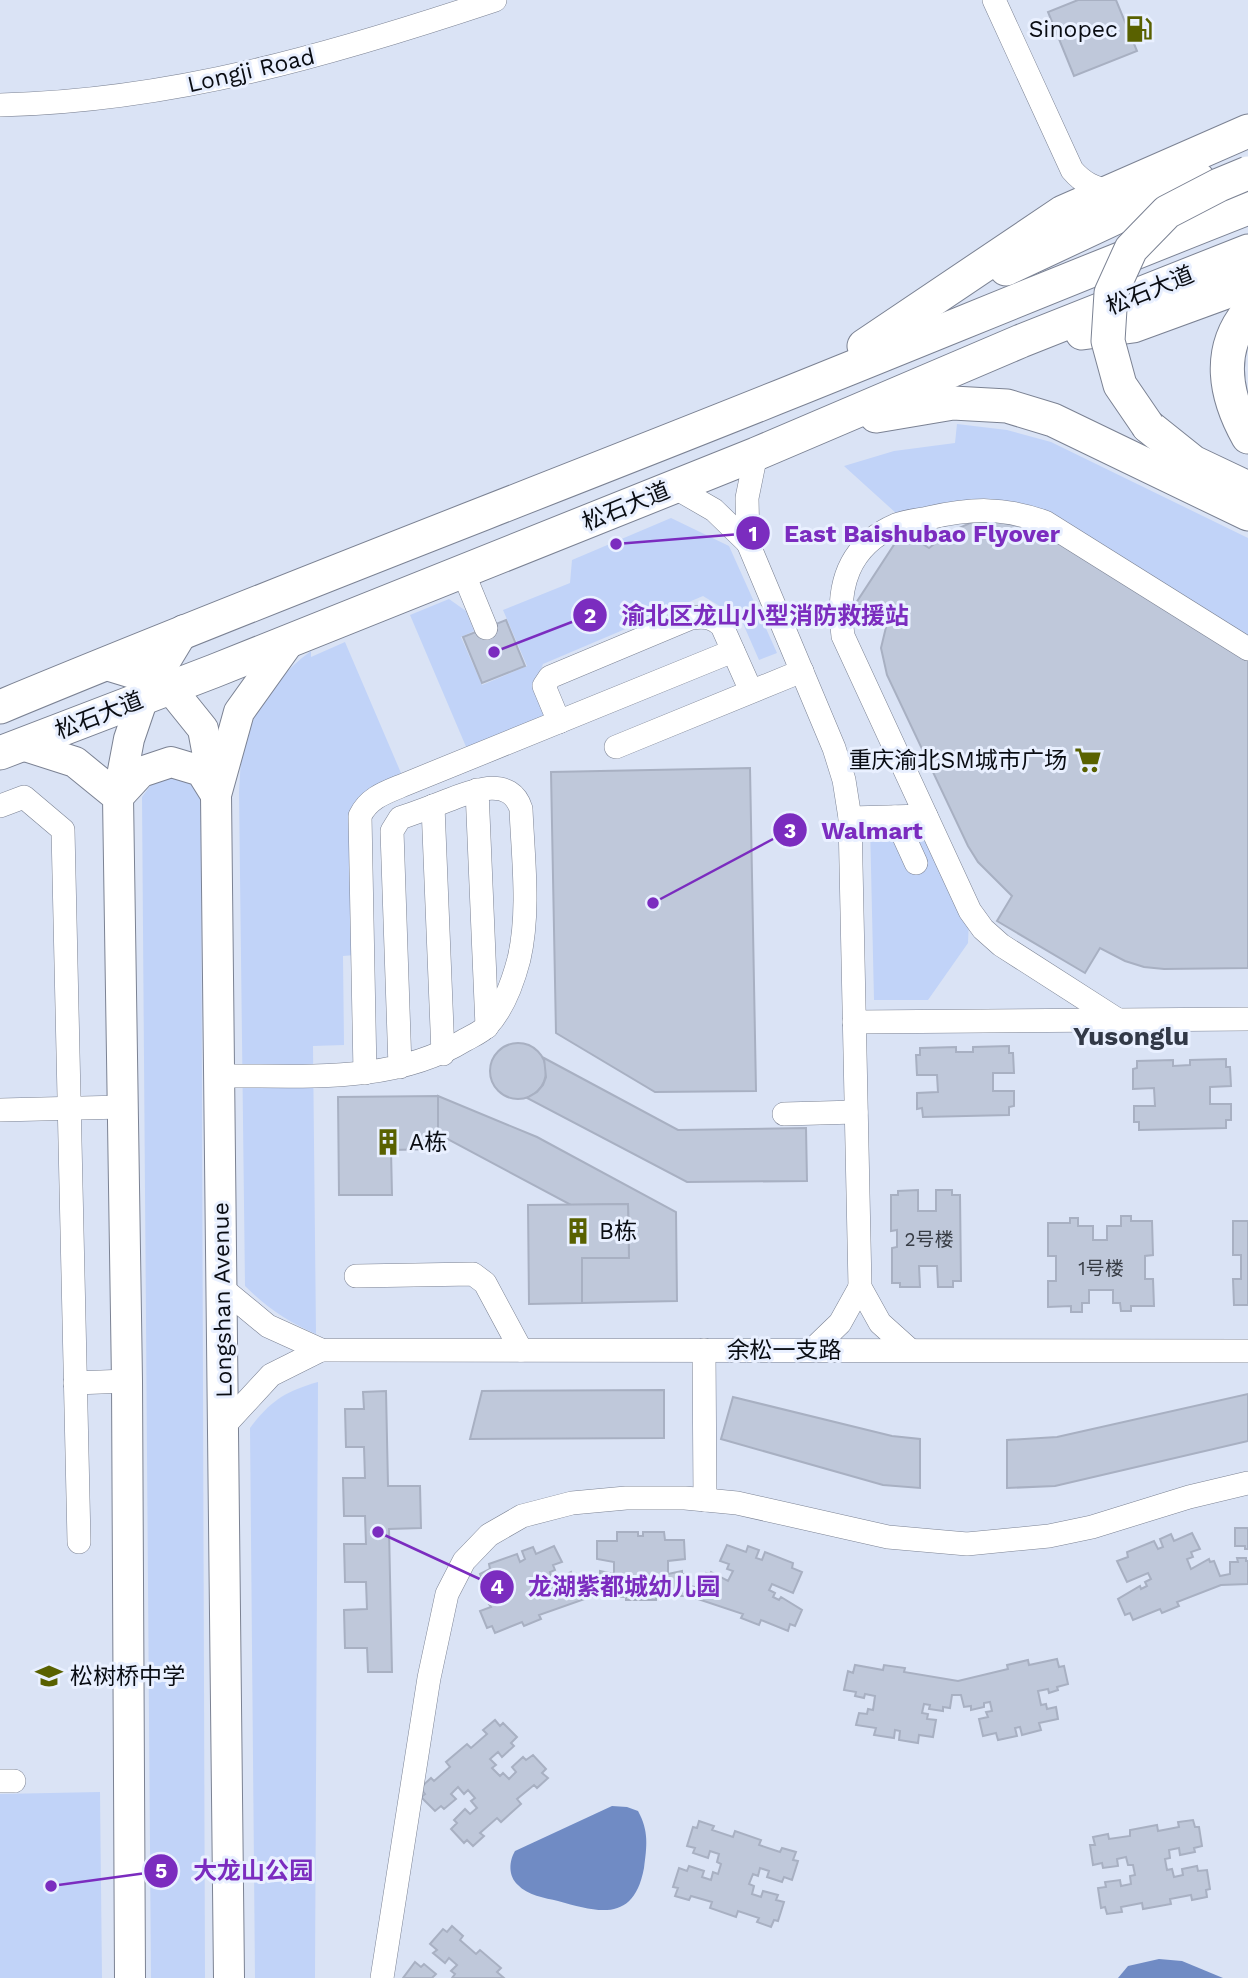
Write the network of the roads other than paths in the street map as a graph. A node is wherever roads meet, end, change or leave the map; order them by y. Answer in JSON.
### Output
{"nodes":[{"id":1,"x":495,"y":0,"type":"edge"},
{"id":2,"x":994,"y":0,"type":"edge"},
{"id":3,"x":0,"y":105,"type":"edge"},
{"id":4,"x":1248,"y":131,"type":"edge"},
{"id":5,"x":1248,"y":156,"type":"edge"},
{"id":6,"x":1072,"y":170,"type":"junction"},
{"id":7,"x":1248,"y":173,"type":"edge"},
{"id":8,"x":1112,"y":192,"type":"junction"},
{"id":9,"x":1248,"y":208,"type":"edge"},
{"id":10,"x":1063,"y":212,"type":"junction"},
{"id":11,"x":1248,"y":251,"type":"edge"},
{"id":12,"x":1248,"y":284,"type":"edge"},
{"id":13,"x":1248,"y":312,"type":"edge"},
{"id":14,"x":879,"y":336,"type":"junction"},
{"id":15,"x":1021,"y":341,"type":"junction"},
{"id":16,"x":791,"y":392,"type":"junction"},
{"id":17,"x":806,"y":432,"type":"junction"},
{"id":18,"x":1248,"y":437,"type":"edge"},
{"id":19,"x":756,"y":454,"type":"junction"},
{"id":20,"x":674,"y":487,"type":"junction"},
{"id":21,"x":1248,"y":488,"type":"edge"},
{"id":22,"x":1248,"y":514,"type":"edge"},
{"id":23,"x":748,"y":543,"type":"junction"},
{"id":24,"x":463,"y":572,"type":"junction"},
{"id":25,"x":486,"y":628,"type":"dead end"},
{"id":26,"x":184,"y":630,"type":"junction"},
{"id":27,"x":289,"y":642,"type":"junction"},
{"id":28,"x":1248,"y":649,"type":"edge"},
{"id":29,"x":733,"y":651,"type":"junction"},
{"id":30,"x":103,"y":664,"type":"junction"},
{"id":31,"x":802,"y":671,"type":"junction"},
{"id":32,"x":155,"y":688,"type":"junction"},
{"id":33,"x":751,"y":691,"type":"junction"},
{"id":34,"x":0,"y":707,"type":"edge"},
{"id":35,"x":559,"y":722,"type":"junction"},
{"id":36,"x":616,"y":747,"type":"dead end"},
{"id":37,"x":11,"y":749,"type":"edge"},
{"id":38,"x":477,"y":790,"type":"junction"},
{"id":39,"x":216,"y":795,"type":"junction"},
{"id":40,"x":118,"y":797,"type":"junction"},
{"id":41,"x":0,"y":806,"type":"edge"},
{"id":42,"x":433,"y":806,"type":"junction"},
{"id":43,"x":895,"y":817,"type":"junction"},
{"id":44,"x":926,"y":817,"type":"junction"},
{"id":45,"x":850,"y":818,"type":"junction"},
{"id":46,"x":916,"y":863,"type":"dead end"},
{"id":47,"x":1248,"y":1018,"type":"edge"},
{"id":48,"x":1118,"y":1020,"type":"junction"},
{"id":49,"x":854,"y":1022,"type":"junction"},
{"id":50,"x":487,"y":1027,"type":"junction"},
{"id":51,"x":443,"y":1054,"type":"junction"},
{"id":52,"x":400,"y":1067,"type":"junction"},
{"id":53,"x":365,"y":1073,"type":"junction"},
{"id":54,"x":219,"y":1076,"type":"junction"},
{"id":55,"x":123,"y":1107,"type":"junction"},
{"id":56,"x":69,"y":1109,"type":"junction"},
{"id":57,"x":0,"y":1110,"type":"edge"},
{"id":58,"x":856,"y":1112,"type":"junction"},
{"id":59,"x":784,"y":1114,"type":"dead end"},
{"id":60,"x":356,"y":1276,"type":"dead end"},
{"id":61,"x":222,"y":1287,"type":"junction"},
{"id":62,"x":860,"y":1287,"type":"junction"},
{"id":63,"x":321,"y":1350,"type":"junction"},
{"id":64,"x":521,"y":1350,"type":"junction"},
{"id":65,"x":704,"y":1350,"type":"junction"},
{"id":66,"x":812,"y":1350,"type":"junction"},
{"id":67,"x":911,"y":1350,"type":"junction"},
{"id":68,"x":1248,"y":1351,"type":"edge"},
{"id":69,"x":127,"y":1381,"type":"junction"},
{"id":70,"x":75,"y":1383,"type":"junction"},
{"id":71,"x":224,"y":1426,"type":"junction"},
{"id":72,"x":1248,"y":1483,"type":"edge"},
{"id":73,"x":705,"y":1500,"type":"junction"},
{"id":74,"x":79,"y":1542,"type":"dead end"},
{"id":75,"x":130,"y":1978,"type":"edge"},
{"id":76,"x":229,"y":1978,"type":"edge"},
{"id":77,"x":382,"y":1978,"type":"edge"}],
"edges":[{"from":1,"to":3,"type":"street","name":"Longji Road"},
{"from":2,"to":6,"type":"street"},
{"from":4,"to":8,"type":"highway"},
{"from":5,"to":14,"type":"highway"},
{"from":6,"to":8,"type":"street"},
{"from":6,"to":10,"type":"street"},
{"from":7,"to":21,"type":"highway","bridge":true},
{"from":8,"to":10,"type":"highway"},
{"from":9,"to":16,"type":"highway","name":"松石大道"},
{"from":10,"to":14,"type":"highway"},
{"from":11,"to":15,"type":"highway","name":"松石大道"},
{"from":12,"to":15,"type":"highway"},
{"from":13,"to":18,"type":"highway"},
{"from":14,"to":16,"type":"highway"},
{"from":15,"to":17,"type":"highway","name":"松石大道"},
{"from":16,"to":26,"type":"highway","name":"松石大道"},
{"from":17,"to":19,"type":"highway","name":"松石大道"},
{"from":17,"to":22,"type":"highway"},
{"from":19,"to":20,"type":"highway","name":"松石大道"},
{"from":19,"to":23,"type":"street"},
{"from":20,"to":23,"type":"street"},
{"from":20,"to":24,"type":"highway","name":"松石大道"},
{"from":23,"to":31,"type":"street"},
{"from":24,"to":25,"type":"street"},
{"from":24,"to":27,"type":"highway","name":"松石大道"},
{"from":26,"to":30,"type":"highway","name":"松石大道"},
{"from":26,"to":32,"type":"main road"},
{"from":27,"to":32,"type":"highway","name":"松石大道"},
{"from":27,"to":39,"type":"main road","name":"Longshan Avenue"},
{"from":28,"to":44,"type":"street"},
{"from":29,"to":33,"type":"street"},
{"from":29,"to":35,"type":"street"},
{"from":29,"to":35,"type":"street"},
{"from":30,"to":32,"type":"main road"},
{"from":30,"to":34,"type":"highway","name":"松石大道"},
{"from":31,"to":33,"type":"street"},
{"from":31,"to":45,"type":"street"},
{"from":32,"to":37,"type":"highway","name":"松石大道"},
{"from":32,"to":39,"type":"main road"},
{"from":32,"to":40,"type":"main road"},
{"from":33,"to":36,"type":"street"},
{"from":35,"to":53,"type":"street"},
{"from":37,"to":40,"type":"main road"},
{"from":38,"to":42,"type":"street"},
{"from":38,"to":50,"type":"street"},
{"from":38,"to":50,"type":"street"},
{"from":39,"to":40,"type":"main road"},
{"from":39,"to":54,"type":"main road","name":"Longshan Avenue"},
{"from":40,"to":55,"type":"main road"},
{"from":41,"to":56,"type":"street"},
{"from":42,"to":51,"type":"street"},
{"from":42,"to":52,"type":"street"},
{"from":43,"to":44,"type":"street"},
{"from":43,"to":45,"type":"street"},
{"from":43,"to":46,"type":"street"},
{"from":44,"to":48,"type":"street"},
{"from":45,"to":49,"type":"street"},
{"from":47,"to":48,"type":"street"},
{"from":48,"to":49,"type":"street"},
{"from":49,"to":58,"type":"street"},
{"from":50,"to":51,"type":"street"},
{"from":51,"to":52,"type":"street"},
{"from":52,"to":53,"type":"street"},
{"from":53,"to":54,"type":"street"},
{"from":54,"to":61,"type":"main road","name":"Longshan Avenue"},
{"from":55,"to":56,"type":"street"},
{"from":55,"to":69,"type":"main road"},
{"from":56,"to":57,"type":"street"},
{"from":56,"to":70,"type":"street"},
{"from":58,"to":59,"type":"street"},
{"from":58,"to":62,"type":"street"},
{"from":60,"to":64,"type":"street"},
{"from":61,"to":63,"type":"street"},
{"from":61,"to":71,"type":"main road","name":"Longshan Avenue"},
{"from":62,"to":66,"type":"street"},
{"from":62,"to":67,"type":"street"},
{"from":63,"to":64,"type":"street","name":"余松一支路"},
{"from":63,"to":71,"type":"street"},
{"from":64,"to":65,"type":"street","name":"余松一支路"},
{"from":65,"to":66,"type":"street","name":"余松一支路"},
{"from":65,"to":73,"type":"street"},
{"from":66,"to":67,"type":"street","name":"余松一支路"},
{"from":67,"to":68,"type":"street","name":"余松一支路"},
{"from":69,"to":70,"type":"street"},
{"from":69,"to":75,"type":"main road"},
{"from":70,"to":74,"type":"street"},
{"from":71,"to":76,"type":"main road","name":"Longshan Avenue"},
{"from":72,"to":73,"type":"street"},
{"from":73,"to":77,"type":"street"}]}
